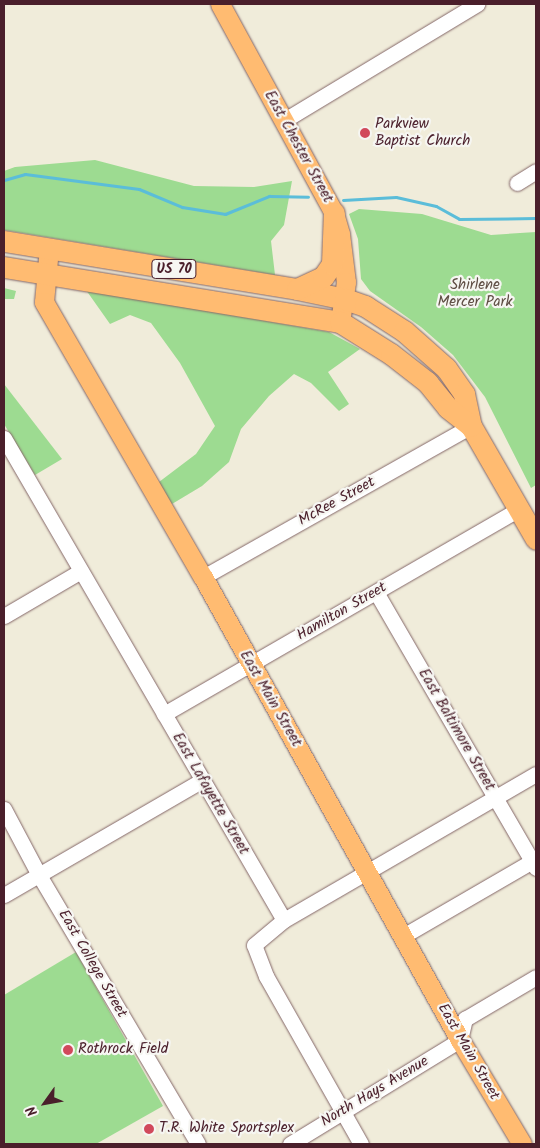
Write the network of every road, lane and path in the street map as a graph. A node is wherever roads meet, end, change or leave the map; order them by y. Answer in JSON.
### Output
{"nodes":[{"id":1,"x":220,"y":4,"type":"edge"},
{"id":2,"x":477,"y":4,"type":"edge"},
{"id":3,"x":283,"y":121,"type":"junction"},
{"id":4,"x":536,"y":171,"type":"edge"},
{"id":5,"x":516,"y":183,"type":"dead end"},
{"id":6,"x":334,"y":213,"type":"junction"},
{"id":7,"x":4,"y":241,"type":"edge"},
{"id":8,"x":49,"y":248,"type":"junction"},
{"id":9,"x":4,"y":267,"type":"edge"},
{"id":10,"x":47,"y":274,"type":"junction"},
{"id":11,"x":297,"y":289,"type":"junction"},
{"id":12,"x":345,"y":299,"type":"junction"},
{"id":13,"x":340,"y":322,"type":"junction"},
{"id":14,"x":471,"y":426,"type":"junction"},
{"id":15,"x":4,"y":438,"type":"edge"},
{"id":16,"x":519,"y":509,"type":"junction"},
{"id":17,"x":536,"y":538,"type":"edge"},
{"id":18,"x":81,"y":571,"type":"junction"},
{"id":19,"x":203,"y":577,"type":"junction"},
{"id":20,"x":376,"y":592,"type":"junction"},
{"id":21,"x":4,"y":616,"type":"edge"},
{"id":22,"x":250,"y":665,"type":"junction"},
{"id":23,"x":164,"y":714,"type":"junction"},
{"id":24,"x":536,"y":774,"type":"edge"},
{"id":25,"x":202,"y":780,"type":"junction"},
{"id":26,"x":496,"y":798,"type":"junction"},
{"id":27,"x":4,"y":809,"type":"edge"},
{"id":28,"x":535,"y":863,"type":"edge"},
{"id":29,"x":369,"y":872,"type":"junction"},
{"id":30,"x":39,"y":875,"type":"junction"},
{"id":31,"x":4,"y":895,"type":"edge"},
{"id":32,"x":284,"y":920,"type":"junction"},
{"id":33,"x":403,"y":936,"type":"junction"},
{"id":34,"x":536,"y":977,"type":"edge"},
{"id":35,"x":460,"y":1040,"type":"junction"},
{"id":36,"x":343,"y":1112,"type":"junction"},
{"id":37,"x":198,"y":1144,"type":"edge"},
{"id":38,"x":290,"y":1144,"type":"edge"},
{"id":39,"x":361,"y":1144,"type":"edge"},
{"id":40,"x":522,"y":1144,"type":"edge"}],
"edges":[{"from":1,"to":3,"type":"main road","name":"East Chester Street"},
{"from":2,"to":3,"type":"street"},
{"from":3,"to":6,"type":"main road","name":"East Chester Street"},
{"from":4,"to":5,"type":"street"},
{"from":6,"to":11,"type":"highway"},
{"from":6,"to":12,"type":"main road","name":"East Chester Street"},
{"from":7,"to":8,"type":"highway","number":"US 70"},
{"from":8,"to":10,"type":"main road","name":"East Main Street"},
{"from":8,"to":11,"type":"highway","number":"US 70"},
{"from":9,"to":10,"type":"highway","number":"US 70"},
{"from":10,"to":13,"type":"highway","number":"US 70"},
{"from":10,"to":19,"type":"main road","name":"East Main Street"},
{"from":11,"to":12,"type":"highway","number":"US 70"},
{"from":12,"to":13,"type":"main road","name":"East Chester Street"},
{"from":12,"to":14,"type":"highway","number":"US 70"},
{"from":13,"to":14,"type":"highway","number":"US 70"},
{"from":14,"to":16,"type":"highway","number":"US 70"},
{"from":14,"to":19,"type":"street","name":"McRee Street"},
{"from":15,"to":18,"type":"street","name":"East Lafayette Street"},
{"from":16,"to":17,"type":"highway","number":"US 70"},
{"from":16,"to":20,"type":"street","name":"Hamilton Street"},
{"from":18,"to":21,"type":"street"},
{"from":18,"to":23,"type":"street","name":"East Lafayette Street"},
{"from":19,"to":22,"type":"main road","name":"East Main Street"},
{"from":20,"to":22,"type":"street","name":"Hamilton Street"},
{"from":20,"to":26,"type":"street","name":"East Baltimore Street"},
{"from":22,"to":23,"type":"street","name":"Hamilton Street"},
{"from":22,"to":29,"type":"main road","name":"East Main Street"},
{"from":23,"to":25,"type":"street","name":"East Lafayette Street"},
{"from":24,"to":26,"type":"street"},
{"from":25,"to":30,"type":"street"},
{"from":25,"to":32,"type":"street","name":"East Lafayette Street"},
{"from":26,"to":28,"type":"street","name":"East Baltimore Street"},
{"from":26,"to":29,"type":"street"},
{"from":27,"to":30,"type":"street","name":"East College Street"},
{"from":28,"to":33,"type":"street"},
{"from":29,"to":32,"type":"street"},
{"from":29,"to":33,"type":"main road","name":"East Main Street"},
{"from":30,"to":31,"type":"street"},
{"from":30,"to":37,"type":"street","name":"East College Street"},
{"from":32,"to":36,"type":"street"},
{"from":33,"to":35,"type":"main road","name":"East Main Street"},
{"from":34,"to":35,"type":"street"},
{"from":35,"to":36,"type":"street","name":"North Hays Avenue"},
{"from":35,"to":40,"type":"main road","name":"East Main Street"},
{"from":36,"to":38,"type":"street","name":"North Hays Avenue"},
{"from":36,"to":39,"type":"street"}]}
